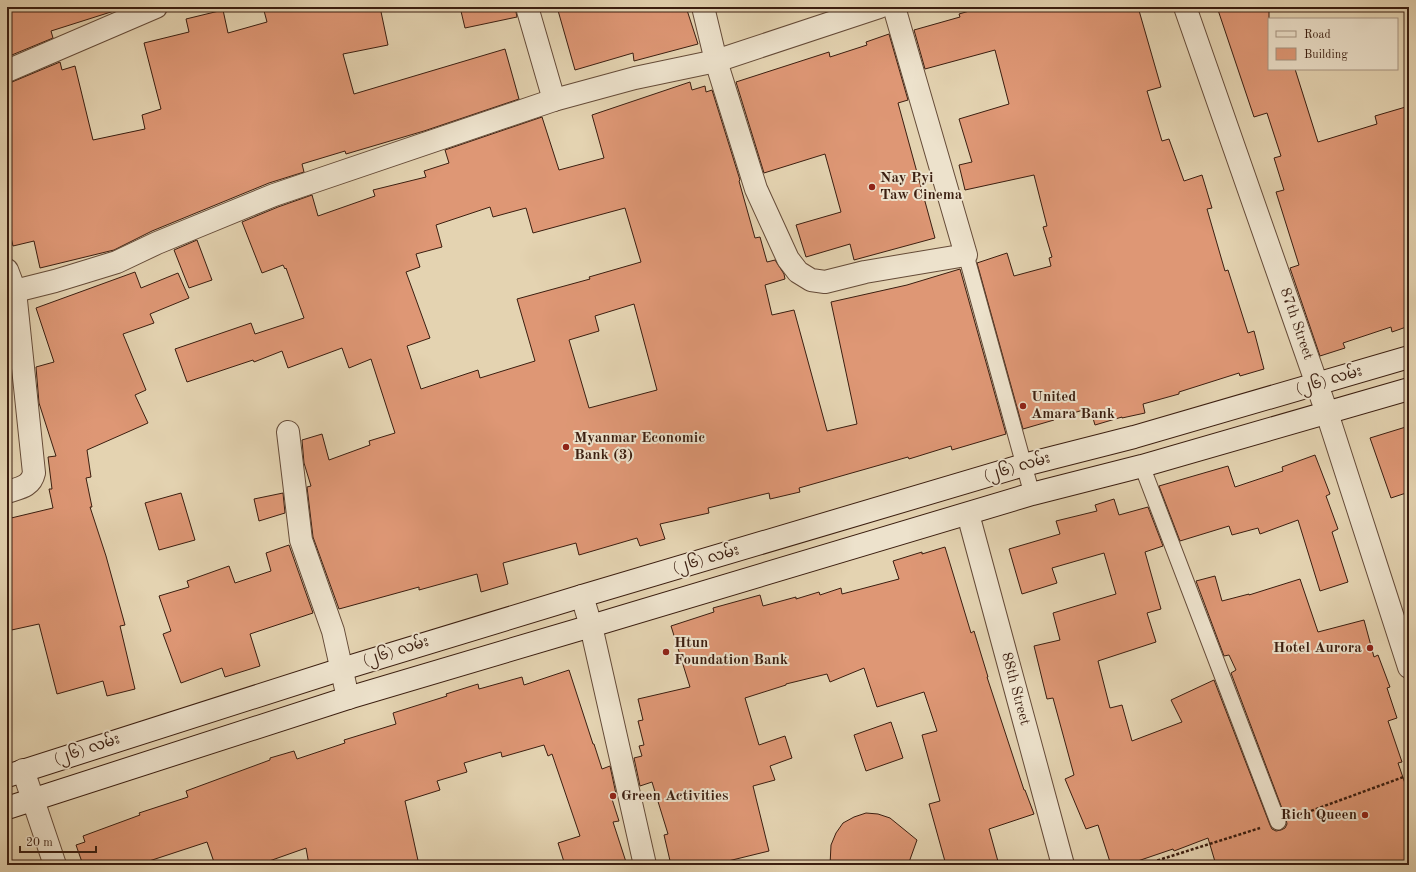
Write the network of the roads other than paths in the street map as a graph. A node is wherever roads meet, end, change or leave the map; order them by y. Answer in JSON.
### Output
{"nodes":[{"id":1,"x":156,"y":7,"type":"edge"},
{"id":2,"x":527,"y":7,"type":"edge"},
{"id":3,"x":703,"y":7,"type":"edge"},
{"id":4,"x":879,"y":7,"type":"edge"},
{"id":5,"x":894,"y":7,"type":"edge"},
{"id":6,"x":1186,"y":7,"type":"edge"},
{"id":7,"x":126,"y":13,"type":"edge"},
{"id":8,"x":716,"y":61,"type":"junction"},
{"id":9,"x":7,"y":71,"type":"edge"},
{"id":10,"x":554,"y":100,"type":"junction"},
{"id":11,"x":966,"y":255,"type":"junction"},
{"id":12,"x":7,"y":270,"type":"edge"},
{"id":13,"x":15,"y":291,"type":"junction"},
{"id":14,"x":1409,"y":357,"type":"edge"},
{"id":15,"x":1317,"y":384,"type":"junction"},
{"id":16,"x":1409,"y":389,"type":"edge"},
{"id":17,"x":1327,"y":413,"type":"junction"},
{"id":18,"x":288,"y":432,"type":"dead end"},
{"id":19,"x":1024,"y":465,"type":"junction"},
{"id":20,"x":1142,"y":466,"type":"junction"},
{"id":21,"x":7,"y":492,"type":"edge"},
{"id":22,"x":1032,"y":494,"type":"junction"},
{"id":23,"x":968,"y":514,"type":"junction"},
{"id":24,"x":582,"y":596,"type":"junction"},
{"id":25,"x":591,"y":626,"type":"junction"},
{"id":26,"x":1409,"y":666,"type":"edge"},
{"id":27,"x":342,"y":669,"type":"junction"},
{"id":28,"x":348,"y":698,"type":"junction"},
{"id":29,"x":15,"y":773,"type":"edge"},
{"id":30,"x":32,"y":801,"type":"junction"},
{"id":31,"x":7,"y":808,"type":"edge"},
{"id":32,"x":1278,"y":822,"type":"road end"},
{"id":33,"x":55,"y":865,"type":"edge"},
{"id":34,"x":645,"y":865,"type":"edge"},
{"id":35,"x":1063,"y":865,"type":"edge"}],
"edges":[{"from":1,"to":7,"type":"street"},
{"from":2,"to":10,"type":"street"},
{"from":3,"to":8,"type":"street"},
{"from":4,"to":8,"type":"street"},
{"from":5,"to":11,"type":"street"},
{"from":6,"to":15,"type":"street","name":"87th Street"},
{"from":7,"to":9,"type":"street"},
{"from":8,"to":10,"type":"street"},
{"from":8,"to":11,"type":"street"},
{"from":10,"to":13,"type":"street"},
{"from":11,"to":19,"type":"lane"},
{"from":12,"to":13,"type":"street"},
{"from":13,"to":21,"type":"street"},
{"from":14,"to":15,"type":"street","name":"(၂၆) လမ်း"},
{"from":15,"to":17,"type":"street","name":"87th Street"},
{"from":15,"to":19,"type":"street","name":"(၂၆) လမ်း"},
{"from":16,"to":17,"type":"street","name":"(၂၆) လမ်း"},
{"from":17,"to":20,"type":"street","name":"(၂၆) လမ်း"},
{"from":17,"to":26,"type":"street","name":"87th Street"},
{"from":18,"to":27,"type":"street"},
{"from":19,"to":22,"type":"lane"},
{"from":19,"to":24,"type":"street","name":"(၂၆) လမ်း"},
{"from":20,"to":22,"type":"street","name":"(၂၆) လမ်း"},
{"from":20,"to":32,"type":"lane"},
{"from":22,"to":23,"type":"street","name":"(၂၆) လမ်း"},
{"from":23,"to":25,"type":"street","name":"(၂၆) လမ်း"},
{"from":23,"to":35,"type":"street","name":"88th Street"},
{"from":24,"to":25,"type":"street"},
{"from":24,"to":27,"type":"street","name":"(၂၆) လမ်း"},
{"from":25,"to":28,"type":"street","name":"(၂၆) လမ်း"},
{"from":25,"to":34,"type":"street"},
{"from":27,"to":28,"type":"street"},
{"from":27,"to":29,"type":"street","name":"(၂၆) လမ်း"},
{"from":28,"to":30,"type":"street","name":"(၂၆) လမ်း"},
{"from":29,"to":30,"type":"street"},
{"from":30,"to":31,"type":"street","name":"(၂၆) လမ်း"},
{"from":30,"to":33,"type":"street"}]}
